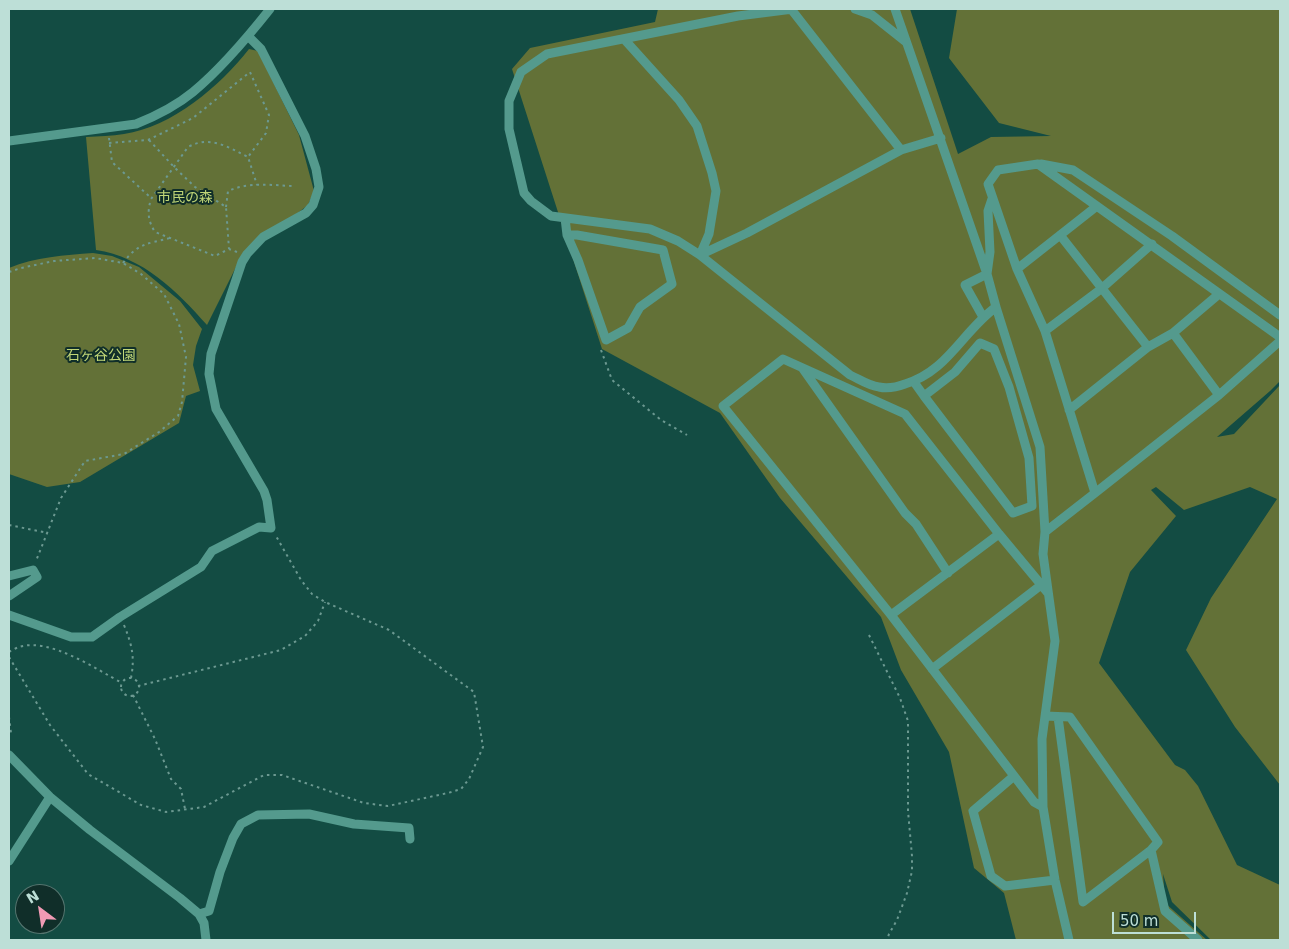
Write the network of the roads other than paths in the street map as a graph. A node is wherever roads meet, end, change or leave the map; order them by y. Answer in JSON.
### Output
{"nodes":[{"id":1,"x":270,"y":9,"type":"edge"},
{"id":2,"x":792,"y":9,"type":"edge"},
{"id":3,"x":856,"y":9,"type":"edge"},
{"id":4,"x":896,"y":9,"type":"edge"},
{"id":5,"x":768,"y":10,"type":"edge"},
{"id":6,"x":248,"y":36,"type":"junction"},
{"id":7,"x":624,"y":39,"type":"junction"},
{"id":8,"x":906,"y":42,"type":"junction"},
{"id":9,"x":941,"y":138,"type":"junction"},
{"id":10,"x":9,"y":141,"type":"edge"},
{"id":11,"x":901,"y":150,"type":"junction"},
{"id":12,"x":1038,"y":164,"type":"junction"},
{"id":13,"x":992,"y":199,"type":"junction"},
{"id":14,"x":1097,"y":206,"type":"junction"},
{"id":15,"x":565,"y":218,"type":"junction"},
{"id":16,"x":566,"y":235,"type":"junction"},
{"id":17,"x":1060,"y":235,"type":"junction"},
{"id":18,"x":1152,"y":244,"type":"junction"},
{"id":19,"x":700,"y":256,"type":"junction"},
{"id":20,"x":1017,"y":269,"type":"junction"},
{"id":21,"x":987,"y":274,"type":"junction"},
{"id":22,"x":1101,"y":289,"type":"junction"},
{"id":23,"x":1219,"y":294,"type":"junction"},
{"id":24,"x":996,"y":308,"type":"junction"},
{"id":25,"x":1280,"y":315,"type":"edge"},
{"id":26,"x":983,"y":317,"type":"junction"},
{"id":27,"x":1045,"y":331,"type":"junction"},
{"id":28,"x":1173,"y":333,"type":"junction"},
{"id":29,"x":1280,"y":337,"type":"edge"},
{"id":30,"x":1280,"y":341,"type":"edge"},
{"id":31,"x":1148,"y":347,"type":"junction"},
{"id":32,"x":802,"y":368,"type":"junction"},
{"id":33,"x":914,"y":382,"type":"junction"},
{"id":34,"x":1219,"y":395,"type":"junction"},
{"id":35,"x":924,"y":396,"type":"junction"},
{"id":36,"x":1069,"y":410,"type":"junction"},
{"id":37,"x":1095,"y":493,"type":"junction"},
{"id":38,"x":1046,"y":532,"type":"junction"},
{"id":39,"x":999,"y":534,"type":"junction"},
{"id":40,"x":948,"y":573,"type":"junction"},
{"id":41,"x":9,"y":576,"type":"edge"},
{"id":42,"x":1044,"y":582,"type":"junction"},
{"id":43,"x":9,"y":596,"type":"edge"},
{"id":44,"x":9,"y":615,"type":"edge"},
{"id":45,"x":891,"y":615,"type":"junction"},
{"id":46,"x":932,"y":668,"type":"junction"},
{"id":47,"x":1045,"y":716,"type":"junction"},
{"id":48,"x":1058,"y":716,"type":"junction"},
{"id":49,"x":9,"y":756,"type":"edge"},
{"id":50,"x":1014,"y":776,"type":"junction"},
{"id":51,"x":50,"y":797,"type":"junction"},
{"id":52,"x":1042,"y":806,"type":"junction"},
{"id":53,"x":410,"y":839,"type":"dead end"},
{"id":54,"x":1152,"y":850,"type":"junction"},
{"id":55,"x":9,"y":862,"type":"edge"},
{"id":56,"x":1055,"y":880,"type":"junction"},
{"id":57,"x":199,"y":914,"type":"junction"},
{"id":58,"x":1069,"y":939,"type":"edge"},
{"id":59,"x":206,"y":940,"type":"edge"},
{"id":60,"x":1198,"y":940,"type":"edge"}],
"edges":[{"from":1,"to":6,"type":"street"},
{"from":2,"to":5,"type":"street"},
{"from":2,"to":11,"type":"street"},
{"from":3,"to":8,"type":"street"},
{"from":4,"to":8,"type":"street"},
{"from":5,"to":7,"type":"street"},
{"from":6,"to":10,"type":"street"},
{"from":6,"to":44,"type":"street"},
{"from":7,"to":15,"type":"street"},
{"from":7,"to":19,"type":"street"},
{"from":8,"to":9,"type":"street"},
{"from":9,"to":11,"type":"street"},
{"from":9,"to":21,"type":"street"},
{"from":11,"to":19,"type":"street"},
{"from":12,"to":13,"type":"street"},
{"from":12,"to":14,"type":"street"},
{"from":12,"to":25,"type":"street"},
{"from":13,"to":20,"type":"street"},
{"from":13,"to":21,"type":"street"},
{"from":14,"to":17,"type":"street"},
{"from":14,"to":18,"type":"street"},
{"from":15,"to":16,"type":"street"},
{"from":15,"to":19,"type":"street"},
{"from":16,"to":16,"type":"street"},
{"from":17,"to":20,"type":"street"},
{"from":17,"to":22,"type":"street"},
{"from":18,"to":22,"type":"street"},
{"from":18,"to":23,"type":"street"},
{"from":19,"to":33,"type":"street"},
{"from":20,"to":27,"type":"street"},
{"from":21,"to":24,"type":"street"},
{"from":21,"to":26,"type":"street"},
{"from":22,"to":27,"type":"street"},
{"from":22,"to":31,"type":"street"},
{"from":23,"to":28,"type":"street"},
{"from":23,"to":29,"type":"street"},
{"from":24,"to":26,"type":"street"},
{"from":24,"to":38,"type":"street"},
{"from":26,"to":33,"type":"street"},
{"from":27,"to":36,"type":"street"},
{"from":28,"to":31,"type":"street"},
{"from":28,"to":34,"type":"street"},
{"from":30,"to":34,"type":"street"},
{"from":31,"to":36,"type":"street"},
{"from":32,"to":39,"type":"street"},
{"from":32,"to":40,"type":"street"},
{"from":32,"to":45,"type":"street"},
{"from":33,"to":35,"type":"street"},
{"from":34,"to":37,"type":"street"},
{"from":35,"to":35,"type":"street"},
{"from":36,"to":37,"type":"street"},
{"from":37,"to":38,"type":"street"},
{"from":38,"to":42,"type":"street"},
{"from":39,"to":40,"type":"street"},
{"from":39,"to":42,"type":"street"},
{"from":40,"to":45,"type":"street"},
{"from":41,"to":43,"type":"street"},
{"from":42,"to":46,"type":"street"},
{"from":42,"to":47,"type":"street"},
{"from":45,"to":46,"type":"street"},
{"from":46,"to":50,"type":"street"},
{"from":47,"to":48,"type":"street"},
{"from":47,"to":52,"type":"street"},
{"from":48,"to":54,"type":"street"},
{"from":48,"to":54,"type":"street"},
{"from":49,"to":51,"type":"street"},
{"from":50,"to":52,"type":"street"},
{"from":50,"to":56,"type":"street"},
{"from":51,"to":55,"type":"street"},
{"from":51,"to":57,"type":"street"},
{"from":52,"to":56,"type":"street"},
{"from":53,"to":57,"type":"street"},
{"from":54,"to":60,"type":"street"},
{"from":56,"to":58,"type":"street"},
{"from":57,"to":59,"type":"street"}]}
